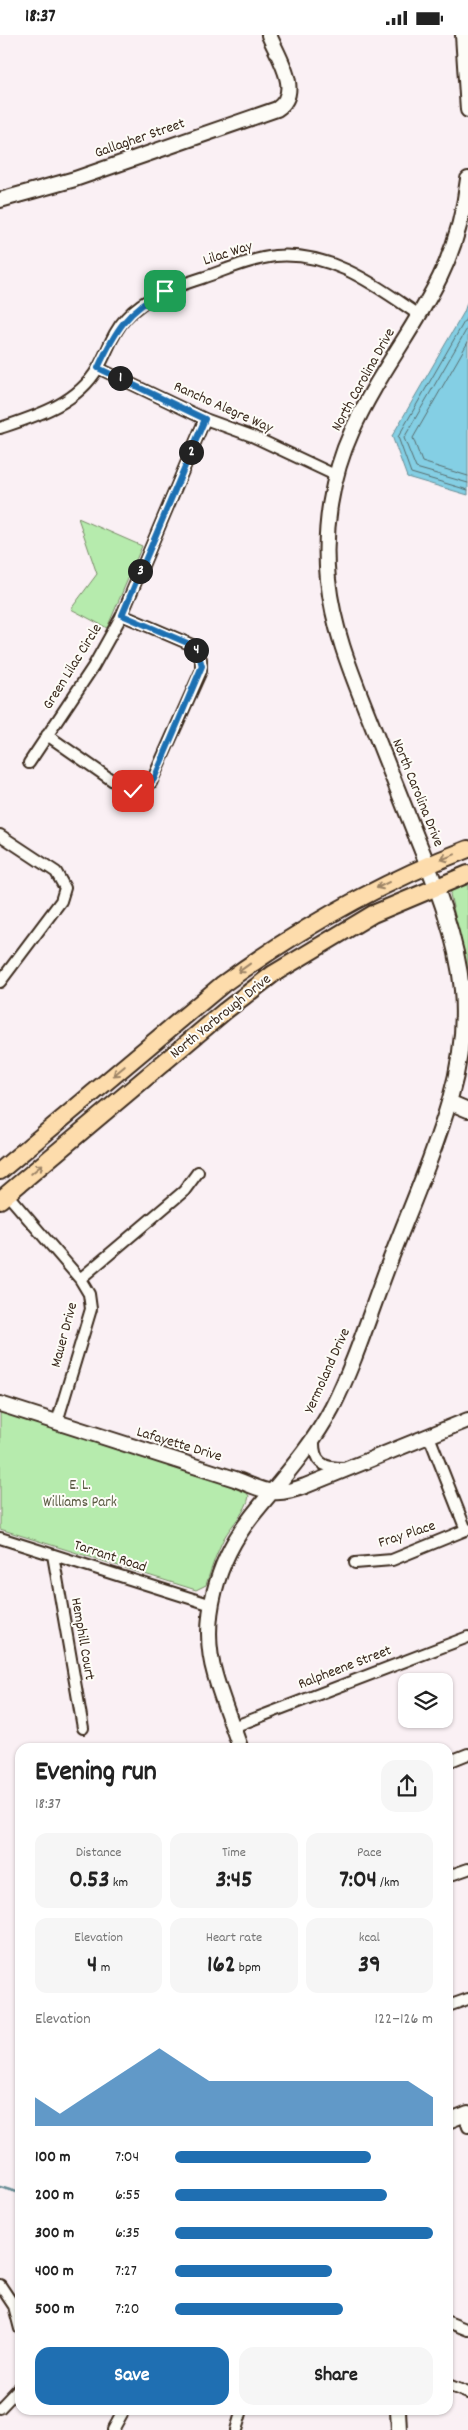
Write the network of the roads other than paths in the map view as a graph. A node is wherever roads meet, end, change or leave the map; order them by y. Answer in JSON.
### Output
{"nodes":[{"id":1,"x":269,"y":35,"type":"edge"},
{"id":2,"x":463,"y":35,"type":"edge"},
{"id":3,"x":468,"y":110,"type":"edge"},
{"id":4,"x":468,"y":179,"type":"edge"},
{"id":5,"x":0,"y":200,"type":"edge"},
{"id":6,"x":419,"y":315,"type":"junction"},
{"id":7,"x":98,"y":368,"type":"junction"},
{"id":8,"x":205,"y":419,"type":"junction"},
{"id":9,"x":0,"y":428,"type":"edge"},
{"id":10,"x":337,"y":476,"type":"junction"},
{"id":11,"x":122,"y":615,"type":"junction"},
{"id":12,"x":47,"y":735,"type":"junction"},
{"id":13,"x":29,"y":763,"type":"dead end"},
{"id":14,"x":0,"y":835,"type":"edge"},
{"id":15,"x":468,"y":849,"type":"edge"},
{"id":16,"x":428,"y":865,"type":"junction"},
{"id":17,"x":468,"y":874,"type":"edge"},
{"id":18,"x":436,"y":887,"type":"junction"},
{"id":19,"x":291,"y":936,"type":"junction"},
{"id":20,"x":303,"y":955,"type":"junction"},
{"id":21,"x":0,"y":982,"type":"edge"},
{"id":22,"x":465,"y":989,"type":"edge"},
{"id":23,"x":449,"y":1102,"type":"junction"},
{"id":24,"x":468,"y":1110,"type":"edge"},
{"id":25,"x":0,"y":1171,"type":"edge"},
{"id":26,"x":198,"y":1172,"type":"dead end"},
{"id":27,"x":2,"y":1195,"type":"edge"},
{"id":28,"x":80,"y":1279,"type":"junction"},
{"id":29,"x":0,"y":1404,"type":"edge"},
{"id":30,"x":468,"y":1420,"type":"edge"},
{"id":31,"x":57,"y":1422,"type":"junction"},
{"id":32,"x":429,"y":1435,"type":"junction"},
{"id":33,"x":314,"y":1439,"type":"junction"},
{"id":34,"x":347,"y":1467,"type":"junction"},
{"id":35,"x":272,"y":1493,"type":"junction"},
{"id":36,"x":467,"y":1530,"type":"edge"},
{"id":37,"x":0,"y":1537,"type":"edge"},
{"id":38,"x":53,"y":1555,"type":"junction"},
{"id":39,"x":355,"y":1563,"type":"dead end"},
{"id":40,"x":212,"y":1605,"type":"junction"},
{"id":41,"x":468,"y":1637,"type":"edge"},
{"id":42,"x":232,"y":1727,"type":"junction"},
{"id":43,"x":83,"y":1728,"type":"dead end"},
{"id":44,"x":238,"y":1743,"type":"edge"},
{"id":45,"x":468,"y":1754,"type":"edge"},
{"id":46,"x":453,"y":1760,"type":"edge"},
{"id":47,"x":468,"y":1869,"type":"edge"},
{"id":48,"x":453,"y":1874,"type":"edge"},
{"id":49,"x":468,"y":1999,"type":"edge"},
{"id":50,"x":453,"y":2005,"type":"edge"},
{"id":51,"x":467,"y":2118,"type":"edge"},
{"id":52,"x":453,"y":2120,"type":"edge"},
{"id":53,"x":0,"y":2285,"type":"edge"},
{"id":54,"x":15,"y":2310,"type":"edge"},
{"id":55,"x":453,"y":2324,"type":"edge"},
{"id":56,"x":468,"y":2330,"type":"edge"},
{"id":57,"x":453,"y":2387,"type":"edge"},
{"id":58,"x":15,"y":2392,"type":"edge"},
{"id":59,"x":468,"y":2393,"type":"edge"},
{"id":60,"x":0,"y":2408,"type":"edge"},
{"id":61,"x":121,"y":2415,"type":"edge"},
{"id":62,"x":240,"y":2415,"type":"edge"},
{"id":63,"x":398,"y":2415,"type":"edge"},
{"id":64,"x":113,"y":2430,"type":"edge"},
{"id":65,"x":236,"y":2430,"type":"edge"},
{"id":66,"x":399,"y":2430,"type":"edge"}],
"edges":[{"from":1,"to":5,"type":"street","name":"Gallagher Street"},
{"from":2,"to":3,"type":"street"},
{"from":4,"to":6,"type":"street","name":"North Carolina Drive"},
{"from":6,"to":7,"type":"street","name":"Lilac Way"},
{"from":6,"to":10,"type":"street","name":"North Carolina Drive"},
{"from":7,"to":8,"type":"street","name":"Rancho Alegre Way"},
{"from":7,"to":9,"type":"street","name":"Lilac Way"},
{"from":8,"to":10,"type":"street","name":"Rancho Alegre Way"},
{"from":8,"to":11,"type":"street","name":"Green Lilac Circle"},
{"from":10,"to":16,"type":"street","name":"North Carolina Drive"},
{"from":11,"to":12,"type":"street","name":"Green Lilac Circle"},
{"from":11,"to":12,"type":"street","name":"Green Lilac Circle"},
{"from":12,"to":13,"type":"street","name":"Green Lilac Circle"},
{"from":14,"to":21,"type":"street"},
{"from":15,"to":16,"type":"main road","name":"North Yarbrough Drive","one_way":true},
{"from":16,"to":18,"type":"street","name":"North Carolina Drive"},
{"from":16,"to":19,"type":"main road","name":"North Yarbrough Drive","one_way":true},
{"from":17,"to":18,"type":"main road","name":"North Yarbrough Drive"},
{"from":18,"to":20,"type":"main road","name":"North Yarbrough Drive"},
{"from":18,"to":22,"type":"street","name":"North Carolina Drive"},
{"from":19,"to":20,"type":"main road"},
{"from":19,"to":25,"type":"main road","name":"North Yarbrough Drive","one_way":true},
{"from":27,"to":20,"type":"main road","name":"North Yarbrough Drive","one_way":true},
{"from":22,"to":23,"type":"street","name":"Yermoland Drive"},
{"from":23,"to":24,"type":"street"},
{"from":23,"to":33,"type":"street","name":"Yermoland Drive"},
{"from":26,"to":28,"type":"street"},
{"from":27,"to":28,"type":"street","name":"Mauer Drive"},
{"from":28,"to":31,"type":"street","name":"Mauer Drive"},
{"from":29,"to":31,"type":"street","name":"Lafayette Drive"},
{"from":30,"to":32,"type":"street"},
{"from":31,"to":35,"type":"street","name":"Lafayette Drive"},
{"from":32,"to":34,"type":"street"},
{"from":32,"to":36,"type":"street"},
{"from":33,"to":34,"type":"street"},
{"from":33,"to":35,"type":"street","name":"Yermoland Drive"},
{"from":34,"to":35,"type":"street"},
{"from":35,"to":40,"type":"street","name":"Yermoland Drive"},
{"from":36,"to":39,"type":"street","name":"Fray Place"},
{"from":37,"to":38,"type":"street","name":"Tarrant Road"},
{"from":38,"to":40,"type":"street","name":"Tarrant Road"},
{"from":38,"to":43,"type":"street","name":"Hemphill Court"},
{"from":40,"to":42,"type":"street","name":"Yermoland Drive"},
{"from":41,"to":42,"type":"street","name":"Ralpheene Street"},
{"from":42,"to":44,"type":"street","name":"Yermoland Drive"},
{"from":45,"to":46,"type":"street"},
{"from":47,"to":48,"type":"street"},
{"from":49,"to":50,"type":"street"},
{"from":51,"to":52,"type":"street"},
{"from":53,"to":54,"type":"street"},
{"from":55,"to":56,"type":"street"},
{"from":57,"to":59,"type":"street"},
{"from":58,"to":60,"type":"street"},
{"from":61,"to":64,"type":"street"},
{"from":62,"to":65,"type":"street"},
{"from":63,"to":66,"type":"street"}]}
